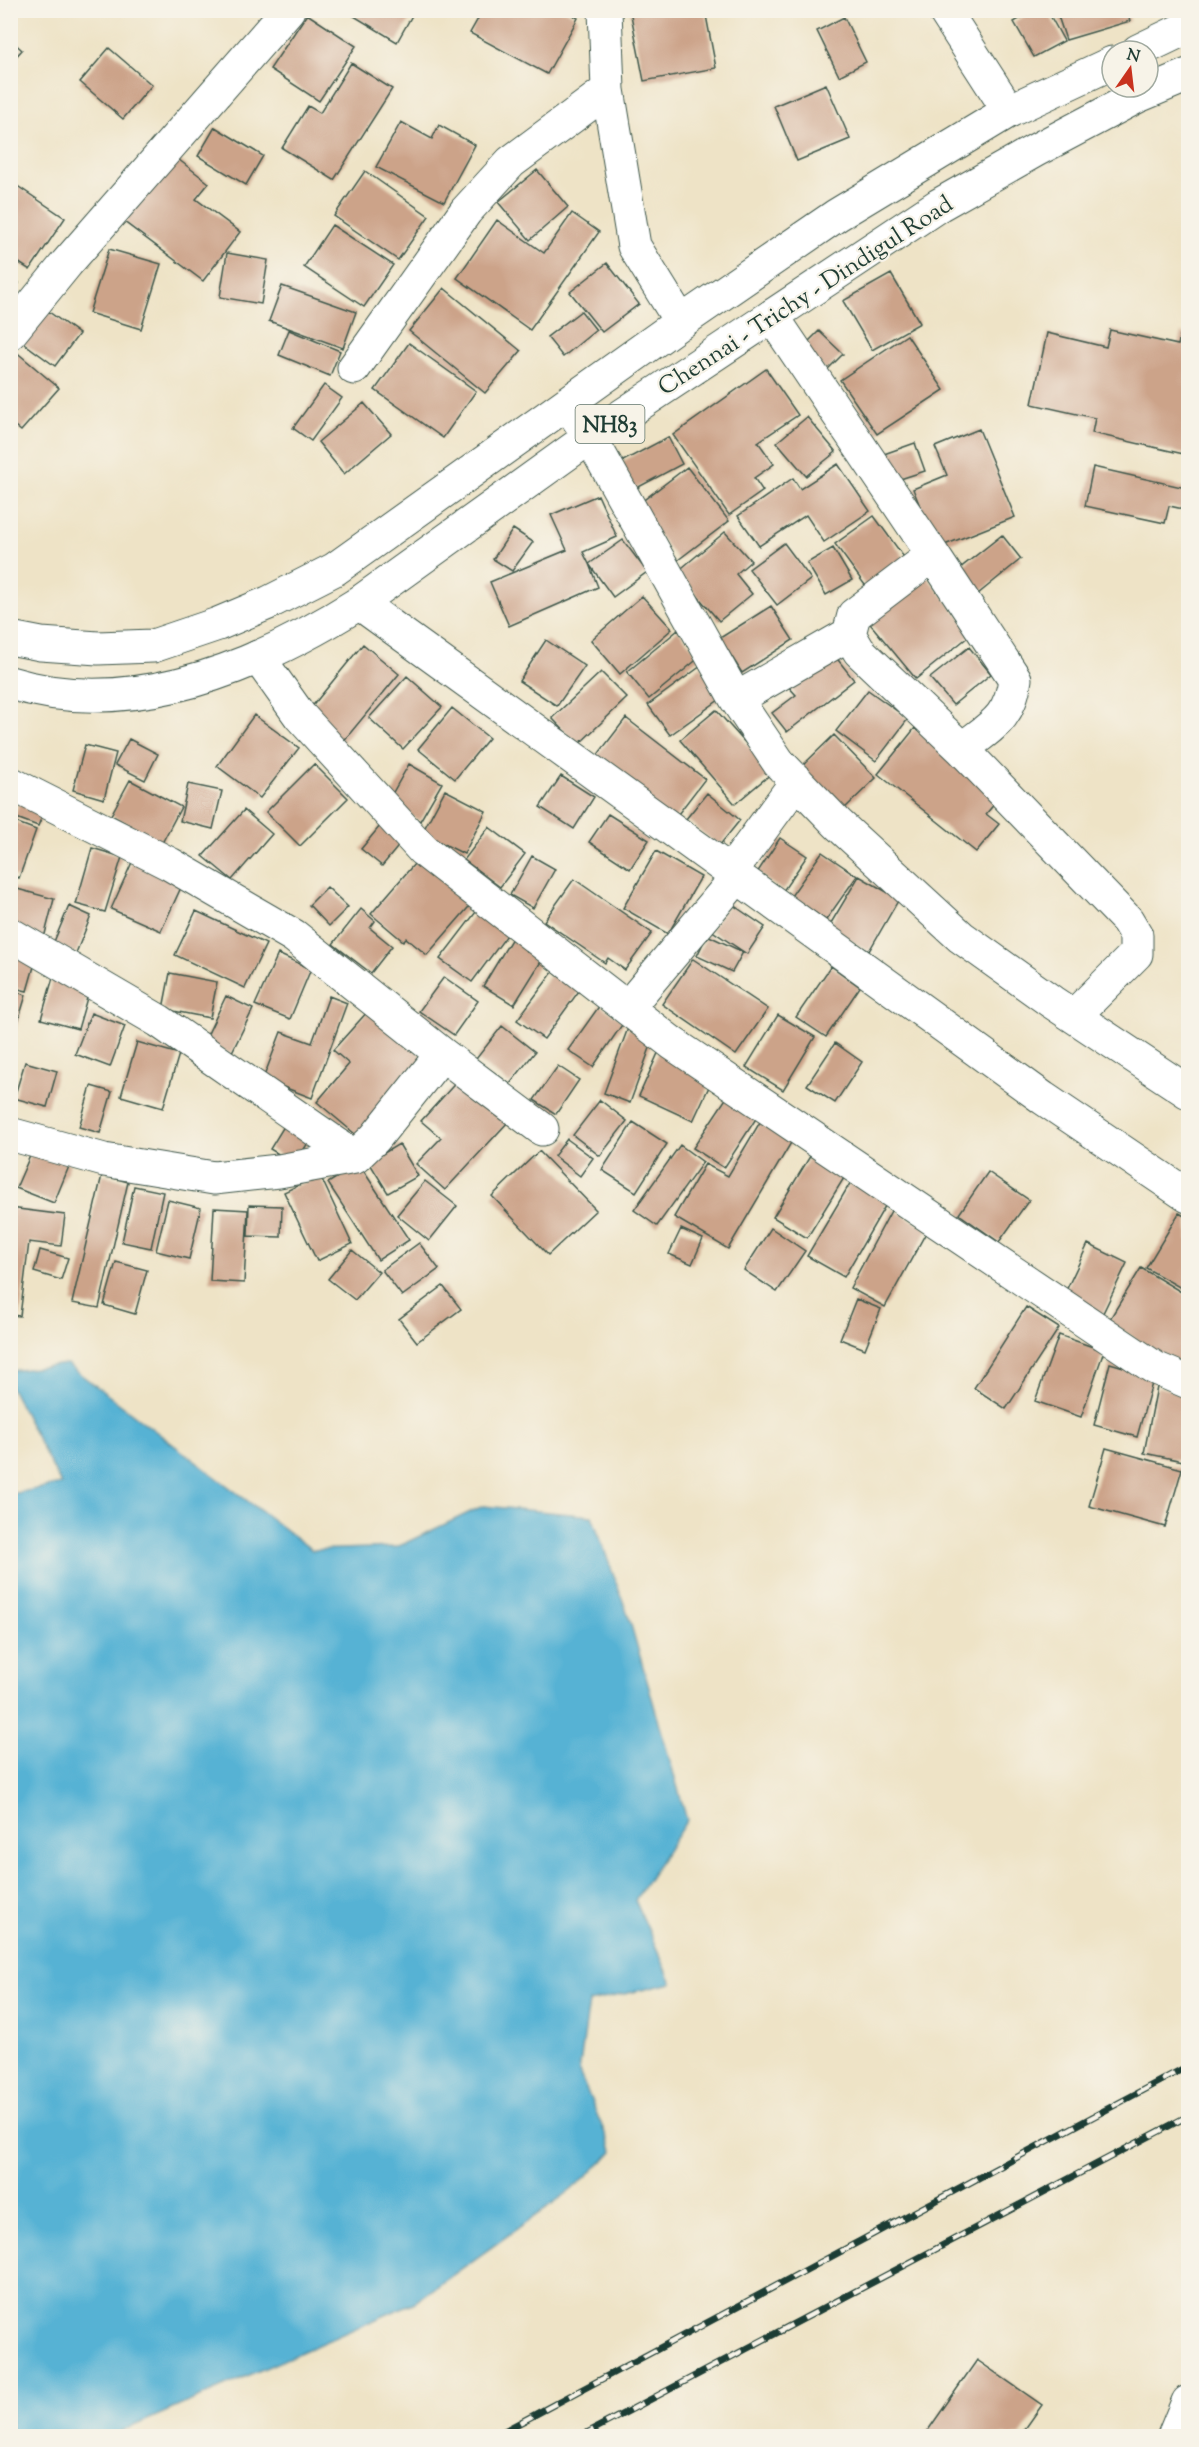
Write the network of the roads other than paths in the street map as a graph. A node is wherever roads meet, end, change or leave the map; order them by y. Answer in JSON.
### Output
{"nodes":[{"id":1,"x":288,"y":10,"type":"edge"},
{"id":2,"x":605,"y":10,"type":"edge"},
{"id":3,"x":944,"y":10,"type":"edge"},
{"id":4,"x":1188,"y":27,"type":"edge"},
{"id":5,"x":1160,"y":40,"type":"edge"},
{"id":6,"x":1100,"y":69,"type":"edge"},
{"id":7,"x":1188,"y":75,"type":"edge"},
{"id":8,"x":608,"y":90,"type":"junction"},
{"id":9,"x":1009,"y":111,"type":"junction"},
{"id":10,"x":772,"y":316,"type":"junction"},
{"id":11,"x":681,"y":322,"type":"junction"},
{"id":12,"x":10,"y":333,"type":"edge"},
{"id":13,"x":354,"y":368,"type":"dead end"},
{"id":14,"x":568,"y":404,"type":"junction"},
{"id":15,"x":590,"y":437,"type":"junction"},
{"id":16,"x":933,"y":555,"type":"junction"},
{"id":17,"x":359,"y":603,"type":"junction"},
{"id":18,"x":849,"y":634,"type":"junction"},
{"id":19,"x":10,"y":638,"type":"edge"},
{"id":20,"x":258,"y":657,"type":"junction"},
{"id":21,"x":14,"y":687,"type":"edge"},
{"id":22,"x":736,"y":699,"type":"junction"},
{"id":23,"x":962,"y":749,"type":"junction"},
{"id":24,"x":797,"y":781,"type":"junction"},
{"id":25,"x":10,"y":783,"type":"edge"},
{"id":26,"x":735,"y":873,"type":"junction"},
{"id":27,"x":10,"y":934,"type":"edge"},
{"id":28,"x":627,"y":1008,"type":"junction"},
{"id":29,"x":1074,"y":1016,"type":"junction"},
{"id":30,"x":442,"y":1054,"type":"junction"},
{"id":31,"x":1188,"y":1092,"type":"edge"},
{"id":32,"x":542,"y":1129,"type":"dead end"},
{"id":33,"x":10,"y":1134,"type":"edge"},
{"id":34,"x":355,"y":1157,"type":"junction"},
{"id":35,"x":1188,"y":1196,"type":"edge"},
{"id":36,"x":1188,"y":1382,"type":"edge"},
{"id":37,"x":1188,"y":2402,"type":"edge"},
{"id":38,"x":1174,"y":2436,"type":"edge"}],
"edges":[{"from":1,"to":12,"type":"main road"},
{"from":2,"to":8,"type":"main road"},
{"from":3,"to":9,"type":"main road"},
{"from":4,"to":5,"type":"main road"},
{"from":6,"to":9,"type":"main road","name":"Chennai - Trichy - Dindigul Road","number":"NH83"},
{"from":7,"to":10,"type":"main road","name":"Chennai - Trichy - Dindigul Road","number":"NH83"},
{"from":8,"to":11,"type":"main road"},
{"from":8,"to":13,"type":"main road"},
{"from":9,"to":11,"type":"main road","name":"Chennai - Trichy - Dindigul Road","number":"NH83"},
{"from":10,"to":15,"type":"main road","name":"Chennai - Trichy - Dindigul Road","number":"NH83"},
{"from":10,"to":16,"type":"main road"},
{"from":11,"to":14,"type":"main road","name":"Chennai - Trichy - Dindigul Road","number":"NH83"},
{"from":14,"to":15,"type":"main road"},
{"from":14,"to":19,"type":"main road","name":"Chennai - Trichy - Dindigul Road","number":"NH83"},
{"from":15,"to":17,"type":"main road","name":"Chennai - Trichy - Dindigul Road","number":"NH83"},
{"from":15,"to":22,"type":"main road"},
{"from":16,"to":18,"type":"main road"},
{"from":16,"to":23,"type":"main road"},
{"from":17,"to":20,"type":"main road","name":"Chennai - Trichy - Dindigul Road","number":"NH83"},
{"from":17,"to":26,"type":"main road"},
{"from":18,"to":22,"type":"main road"},
{"from":18,"to":23,"type":"main road"},
{"from":20,"to":21,"type":"main road","name":"Chennai - Trichy - Dindigul Road","number":"NH83"},
{"from":20,"to":28,"type":"main road"},
{"from":22,"to":24,"type":"main road"},
{"from":23,"to":29,"type":"main road"},
{"from":24,"to":26,"type":"main road"},
{"from":24,"to":29,"type":"main road"},
{"from":25,"to":30,"type":"main road"},
{"from":26,"to":28,"type":"main road"},
{"from":26,"to":35,"type":"main road"},
{"from":27,"to":34,"type":"main road"},
{"from":28,"to":36,"type":"main road"},
{"from":29,"to":31,"type":"main road"},
{"from":30,"to":32,"type":"main road"},
{"from":30,"to":34,"type":"main road"},
{"from":33,"to":34,"type":"main road"},
{"from":37,"to":38,"type":"main road"}]}
